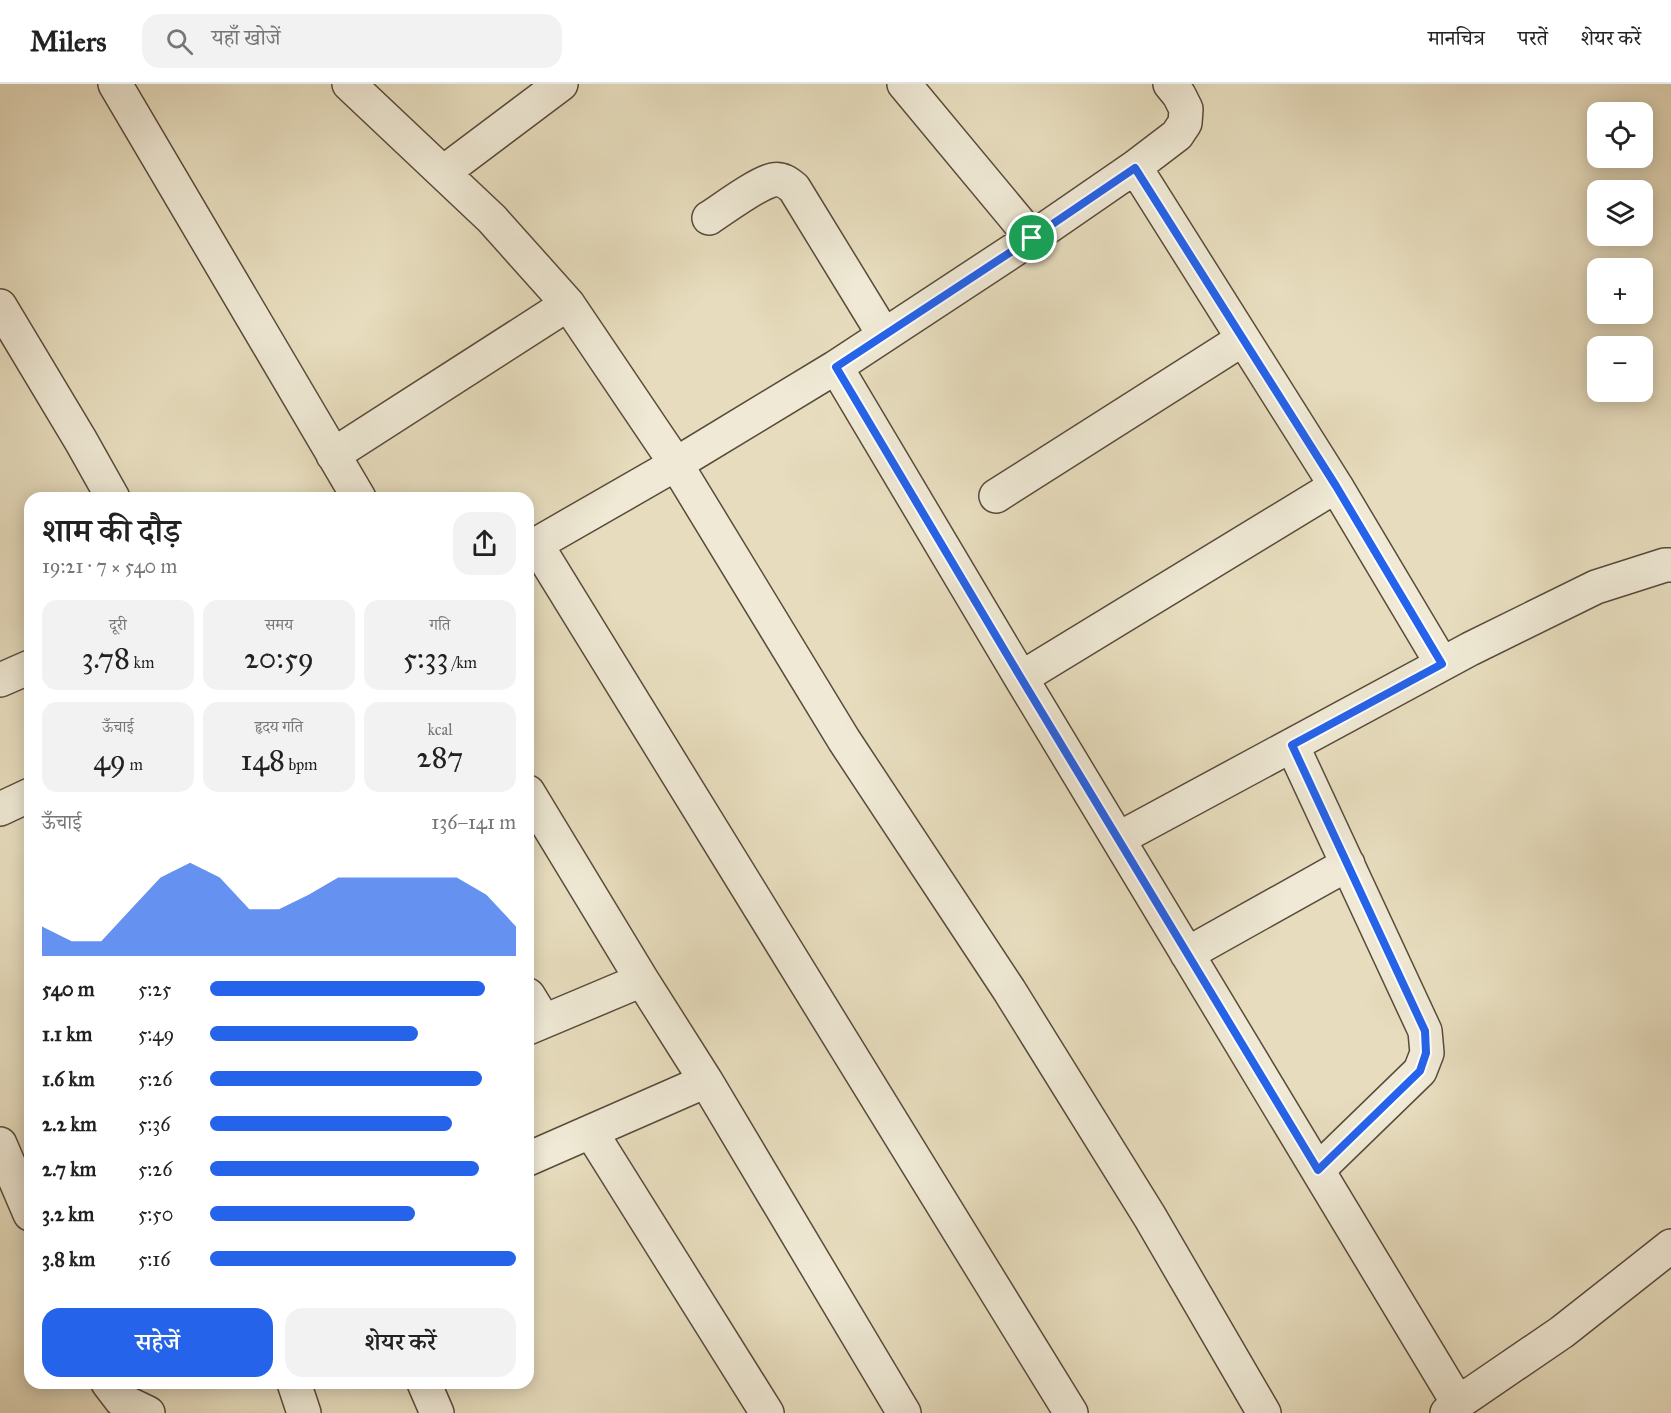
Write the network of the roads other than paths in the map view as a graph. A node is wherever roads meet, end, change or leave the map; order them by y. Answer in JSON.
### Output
{"nodes":[{"id":1,"x":115,"y":84,"type":"edge"},
{"id":2,"x":349,"y":84,"type":"edge"},
{"id":3,"x":561,"y":84,"type":"edge"},
{"id":4,"x":904,"y":84,"type":"edge"},
{"id":5,"x":1170,"y":84,"type":"edge"},
{"id":6,"x":1135,"y":168,"type":"junction"},
{"id":7,"x":444,"y":172,"type":"junction"},
{"id":8,"x":709,"y":218,"type":"dead end"},
{"id":9,"x":1032,"y":238,"type":"junction"},
{"id":10,"x":568,"y":304,"type":"junction"},
{"id":11,"x":0,"y":306,"type":"edge"},
{"id":12,"x":884,"y":335,"type":"junction"},
{"id":13,"x":1243,"y":339,"type":"junction"},
{"id":14,"x":836,"y":367,"type":"junction"},
{"id":15,"x":333,"y":455,"type":"junction"},
{"id":16,"x":676,"y":464,"type":"junction"},
{"id":17,"x":1336,"y":486,"type":"junction"},
{"id":18,"x":110,"y":492,"type":"edge"},
{"id":19,"x":355,"y":492,"type":"edge"},
{"id":20,"x":996,"y":496,"type":"dead end"},
{"id":21,"x":534,"y":546,"type":"edge"},
{"id":22,"x":534,"y":550,"type":"edge"},
{"id":23,"x":1671,"y":565,"type":"edge"},
{"id":24,"x":1442,"y":664,"type":"junction"},
{"id":25,"x":24,"y":670,"type":"edge"},
{"id":26,"x":1021,"y":678,"type":"junction"},
{"id":27,"x":0,"y":680,"type":"edge"},
{"id":28,"x":1292,"y":745,"type":"junction"},
{"id":29,"x":24,"y":798,"type":"edge"},
{"id":30,"x":534,"y":802,"type":"edge"},
{"id":31,"x":0,"y":809,"type":"edge"},
{"id":32,"x":1118,"y":839,"type":"junction"},
{"id":33,"x":1348,"y":864,"type":"junction"},
{"id":34,"x":1187,"y":954,"type":"junction"},
{"id":35,"x":642,"y":980,"type":"junction"},
{"id":36,"x":534,"y":1015,"type":"edge"},
{"id":37,"x":706,"y":1081,"type":"junction"},
{"id":38,"x":591,"y":1132,"type":"junction"},
{"id":39,"x":0,"y":1144,"type":"edge"},
{"id":40,"x":534,"y":1156,"type":"edge"},
{"id":41,"x":1318,"y":1170,"type":"junction"},
{"id":42,"x":24,"y":1200,"type":"edge"},
{"id":43,"x":1671,"y":1246,"type":"edge"},
{"id":44,"x":113,"y":1389,"type":"edge"},
{"id":45,"x":296,"y":1389,"type":"edge"},
{"id":46,"x":427,"y":1389,"type":"edge"},
{"id":47,"x":1452,"y":1408,"type":"edge"},
{"id":48,"x":148,"y":1413,"type":"edge"},
{"id":49,"x":304,"y":1413,"type":"edge"},
{"id":50,"x":437,"y":1413,"type":"edge"},
{"id":51,"x":767,"y":1413,"type":"edge"},
{"id":52,"x":904,"y":1413,"type":"edge"},
{"id":53,"x":1071,"y":1413,"type":"edge"},
{"id":54,"x":1264,"y":1413,"type":"edge"}],
"edges":[{"from":1,"to":15,"type":"street"},
{"from":2,"to":7,"type":"street"},
{"from":3,"to":7,"type":"street"},
{"from":4,"to":9,"type":"street"},
{"from":5,"to":6,"type":"street"},
{"from":6,"to":9,"type":"street"},
{"from":6,"to":13,"type":"street"},
{"from":7,"to":10,"type":"street"},
{"from":8,"to":12,"type":"street"},
{"from":9,"to":12,"type":"street"},
{"from":10,"to":15,"type":"street"},
{"from":10,"to":16,"type":"street"},
{"from":11,"to":18,"type":"street"},
{"from":12,"to":14,"type":"street"},
{"from":13,"to":17,"type":"street"},
{"from":13,"to":20,"type":"street"},
{"from":14,"to":16,"type":"street"},
{"from":14,"to":26,"type":"street"},
{"from":15,"to":19,"type":"street"},
{"from":16,"to":21,"type":"street"},
{"from":16,"to":54,"type":"street"},
{"from":17,"to":24,"type":"street"},
{"from":17,"to":26,"type":"street"},
{"from":22,"to":53,"type":"street"},
{"from":23,"to":24,"type":"street"},
{"from":24,"to":28,"type":"street"},
{"from":25,"to":27,"type":"street"},
{"from":26,"to":32,"type":"street"},
{"from":28,"to":32,"type":"street"},
{"from":28,"to":33,"type":"street"},
{"from":29,"to":31,"type":"street"},
{"from":30,"to":35,"type":"street"},
{"from":32,"to":34,"type":"street"},
{"from":33,"to":34,"type":"street"},
{"from":33,"to":41,"type":"street"},
{"from":34,"to":41,"type":"street"},
{"from":35,"to":36,"type":"street"},
{"from":35,"to":37,"type":"street"},
{"from":37,"to":38,"type":"street"},
{"from":37,"to":52,"type":"street"},
{"from":38,"to":40,"type":"street"},
{"from":38,"to":51,"type":"street"},
{"from":39,"to":42,"type":"street"},
{"from":41,"to":47,"type":"street"},
{"from":43,"to":47,"type":"street"},
{"from":44,"to":48,"type":"street"},
{"from":45,"to":49,"type":"street"},
{"from":46,"to":50,"type":"street"}]}
